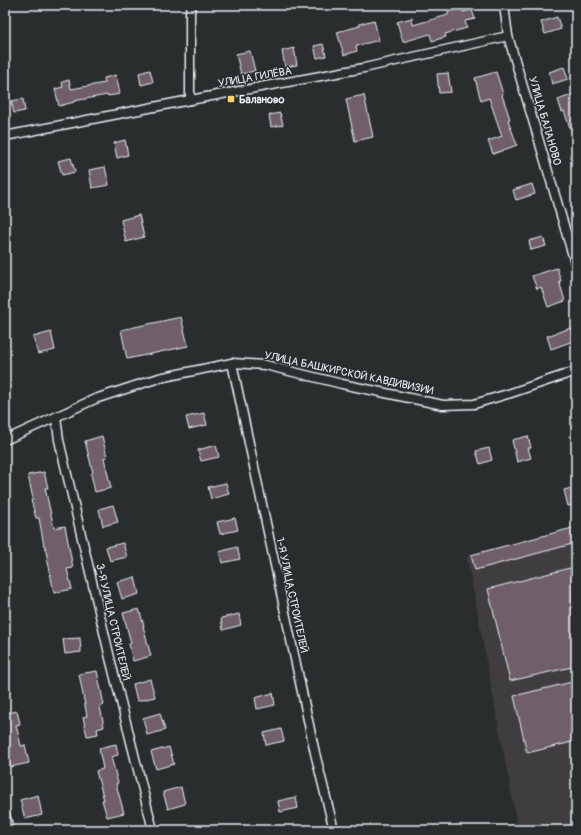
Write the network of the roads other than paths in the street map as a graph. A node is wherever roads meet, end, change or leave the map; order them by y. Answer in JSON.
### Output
{"nodes":[{"id":1,"x":192,"y":5,"type":"edge"},
{"id":2,"x":504,"y":5,"type":"edge"},
{"id":3,"x":508,"y":36,"type":"junction"},
{"id":4,"x":190,"y":100,"type":"junction"},
{"id":5,"x":5,"y":136,"type":"edge"},
{"id":6,"x":576,"y":266,"type":"edge"},
{"id":7,"x":232,"y":363,"type":"junction"},
{"id":8,"x":576,"y":371,"type":"edge"},
{"id":9,"x":56,"y":417,"type":"junction"},
{"id":10,"x":5,"y":440,"type":"edge"},
{"id":11,"x":5,"y":814,"type":"edge"},
{"id":12,"x":9,"y":830,"type":"edge"},
{"id":13,"x":153,"y":830,"type":"edge"},
{"id":14,"x":334,"y":830,"type":"edge"}],
"edges":[{"from":1,"to":4,"type":"street"},
{"from":2,"to":3,"type":"street","name":"УЛИЦА БАЛАНОВО"},
{"from":3,"to":4,"type":"street","name":"УЛИЦА ГИЛЁВА"},
{"from":3,"to":6,"type":"street","name":"УЛИЦА БАЛАНОВО"},
{"from":4,"to":5,"type":"street","name":"УЛИЦА ГИЛЁВА"},
{"from":7,"to":8,"type":"street","name":"УЛИЦА БАШКИРСКОЙ КАВДИВИЗИИ"},
{"from":7,"to":9,"type":"street","name":"УЛИЦА БАШКИРСКОЙ КАВДИВИЗИИ"},
{"from":7,"to":14,"type":"street","name":"1-Я УЛИЦА СТРОИТЕЛЕЙ"},
{"from":9,"to":10,"type":"street","name":"УЛИЦА БАШКИРСКОЙ КАВДИВИЗИИ"},
{"from":9,"to":13,"type":"street","name":"3-Я УЛИЦА СТРОИТЕЛЕЙ"},
{"from":11,"to":12,"type":"street"}]}
